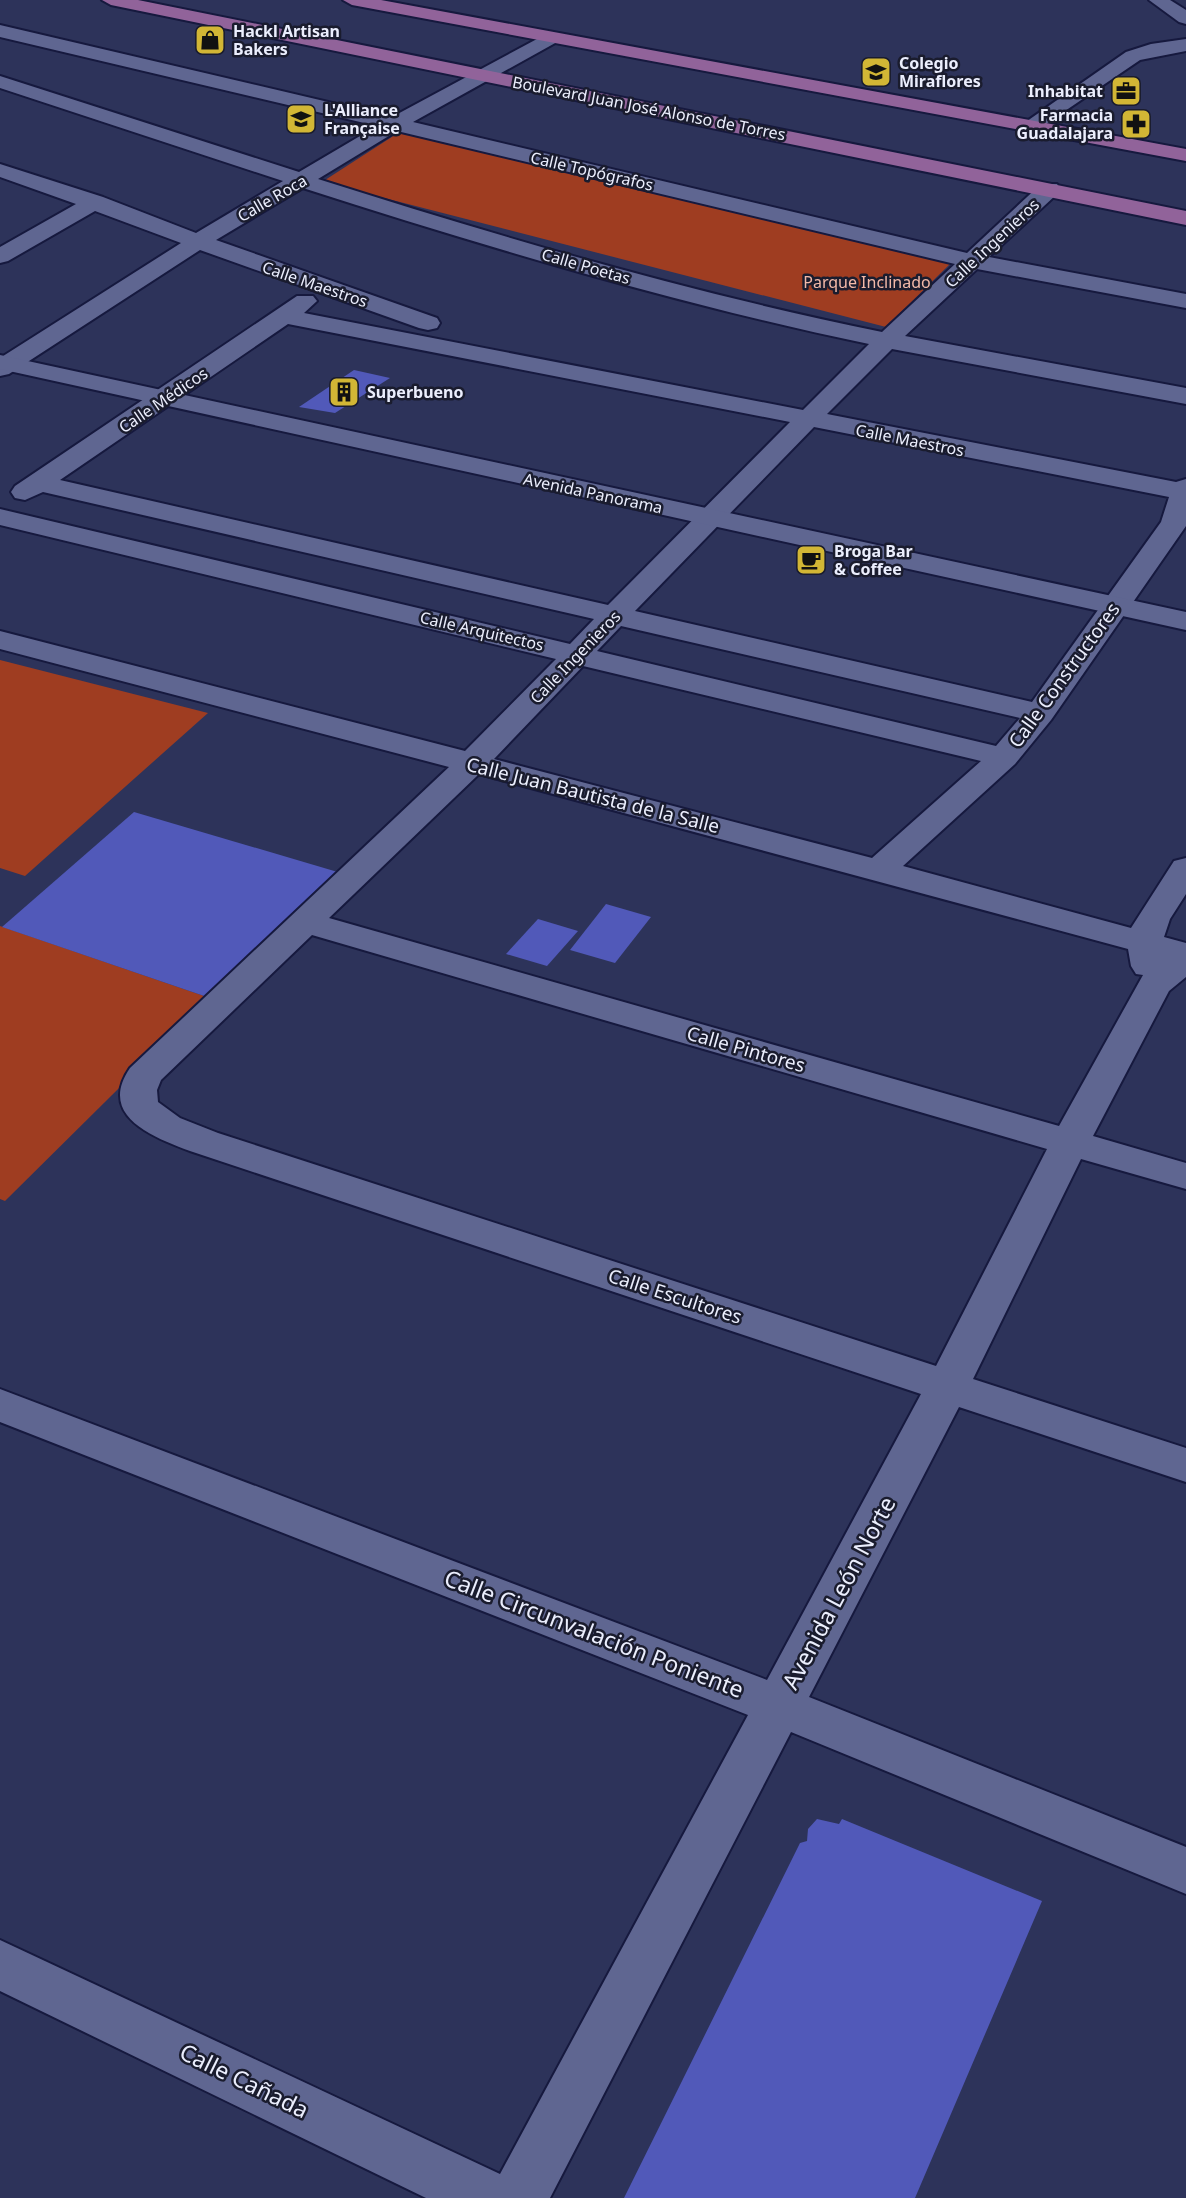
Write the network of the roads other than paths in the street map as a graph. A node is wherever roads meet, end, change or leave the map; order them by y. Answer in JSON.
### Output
{"nodes":[{"id":1,"x":111,"y":0,"type":"edge"},
{"id":2,"x":352,"y":0,"type":"edge"},
{"id":3,"x":1158,"y":0,"type":"edge"},
{"id":4,"x":1186,"y":18,"type":"edge"},
{"id":5,"x":0,"y":31,"type":"edge"},
{"id":6,"x":550,"y":38,"type":"junction"},
{"id":7,"x":582,"y":44,"type":"junction"},
{"id":8,"x":1186,"y":45,"type":"edge"},
{"id":9,"x":492,"y":77,"type":"junction"},
{"id":10,"x":0,"y":82,"type":"edge"},
{"id":11,"x":393,"y":125,"type":"junction"},
{"id":12,"x":1030,"y":126,"type":"junction"},
{"id":13,"x":1186,"y":155,"type":"edge"},
{"id":14,"x":0,"y":170,"type":"edge"},
{"id":15,"x":301,"y":181,"type":"junction"},
{"id":16,"x":1049,"y":189,"type":"junction"},
{"id":17,"x":95,"y":202,"type":"junction"},
{"id":18,"x":1186,"y":218,"type":"edge"},
{"id":19,"x":197,"y":242,"type":"junction"},
{"id":20,"x":0,"y":256,"type":"edge"},
{"id":21,"x":973,"y":261,"type":"junction"},
{"id":22,"x":324,"y":288,"type":"junction"},
{"id":23,"x":1186,"y":301,"type":"edge"},
{"id":24,"x":285,"y":316,"type":"junction"},
{"id":25,"x":887,"y":340,"type":"junction"},
{"id":26,"x":8,"y":358,"type":"edge"},
{"id":27,"x":635,"y":383,"type":"junction"},
{"id":28,"x":174,"y":393,"type":"junction"},
{"id":29,"x":1186,"y":396,"type":"edge"},
{"id":30,"x":809,"y":420,"type":"junction"},
{"id":31,"x":38,"y":483,"type":"junction"},
{"id":32,"x":1185,"y":489,"type":"edge"},
{"id":33,"x":0,"y":510,"type":"edge"},
{"id":34,"x":717,"y":511,"type":"junction"},
{"id":35,"x":0,"y":517,"type":"edge"},
{"id":36,"x":1121,"y":597,"type":"junction"},
{"id":37,"x":1186,"y":602,"type":"edge"},
{"id":38,"x":616,"y":615,"type":"junction"},
{"id":39,"x":1186,"y":621,"type":"edge"},
{"id":40,"x":0,"y":640,"type":"edge"},
{"id":41,"x":578,"y":654,"type":"junction"},
{"id":42,"x":1040,"y":713,"type":"junction"},
{"id":43,"x":1004,"y":757,"type":"junction"},
{"id":44,"x":471,"y":764,"type":"junction"},
{"id":45,"x":881,"y":868,"type":"junction"},
{"id":46,"x":1186,"y":868,"type":"edge"},
{"id":47,"x":305,"y":922,"type":"junction"},
{"id":48,"x":1167,"y":960,"type":"edge"},
{"id":49,"x":164,"y":1126,"type":"joint"},
{"id":50,"x":1070,"y":1142,"type":"junction"},
{"id":51,"x":1186,"y":1176,"type":"edge"},
{"id":52,"x":948,"y":1385,"type":"junction"},
{"id":53,"x":0,"y":1405,"type":"edge"},
{"id":54,"x":1186,"y":1465,"type":"edge"},
{"id":55,"x":779,"y":1706,"type":"junction"},
{"id":56,"x":1186,"y":1871,"type":"edge"},
{"id":57,"x":0,"y":1964,"type":"edge"},
{"id":58,"x":488,"y":2198,"type":"edge"},
{"id":59,"x":519,"y":2198,"type":"edge"}],
"edges":[{"from":1,"to":9,"type":"main road","name":"Boulevard Juan José Alonso de Torres"},
{"from":2,"to":6,"type":"main road"},
{"from":3,"to":4,"type":"street"},
{"from":5,"to":11,"type":"street","name":"Calle Topógrafos"},
{"from":6,"to":7,"type":"main road"},
{"from":6,"to":9,"type":"street","name":"Calle Roca"},
{"from":7,"to":9,"type":"main road"},
{"from":7,"to":12,"type":"main road"},
{"from":8,"to":12,"type":"street"},
{"from":9,"to":11,"type":"street","name":"Calle Roca"},
{"from":9,"to":16,"type":"main road","name":"Boulevard Juan José Alonso de Torres"},
{"from":10,"to":15,"type":"street","name":"Calle Poetas"},
{"from":11,"to":15,"type":"street","name":"Calle Roca"},
{"from":11,"to":21,"type":"street","name":"Calle Topógrafos"},
{"from":12,"to":13,"type":"main road"},
{"from":14,"to":17,"type":"street","name":"Calle Maestros"},
{"from":15,"to":19,"type":"street","name":"Calle Roca"},
{"from":15,"to":25,"type":"street","name":"Calle Poetas"},
{"from":16,"to":18,"type":"main road","name":"Boulevard Juan José Alonso de Torres"},
{"from":16,"to":21,"type":"street","name":"Calle Ingenieros"},
{"from":17,"to":19,"type":"street","name":"Calle Maestros"},
{"from":17,"to":20,"type":"street"},
{"from":19,"to":22,"type":"street","name":"Calle Maestros"},
{"from":19,"to":26,"type":"street","name":"Calle Roca"},
{"from":21,"to":23,"type":"street","name":"Calle Topógrafos"},
{"from":21,"to":25,"type":"street","name":"Calle Ingenieros"},
{"from":22,"to":24,"type":"street","name":"Calle Médicos"},
{"from":22,"to":27,"type":"street","name":"Calle Maestros"},
{"from":24,"to":27,"type":"street","name":"Calle Maestros"},
{"from":24,"to":28,"type":"street","name":"Calle Médicos"},
{"from":25,"to":29,"type":"street","name":"Calle Poetas"},
{"from":25,"to":30,"type":"street","name":"Calle Ingenieros"},
{"from":26,"to":28,"type":"street","name":"Avenida Panorama"},
{"from":27,"to":30,"type":"street","name":"Calle Maestros"},
{"from":28,"to":31,"type":"street","name":"Calle Médicos"},
{"from":28,"to":34,"type":"street","name":"Avenida Panorama"},
{"from":30,"to":32,"type":"street","name":"Calle Maestros"},
{"from":30,"to":34,"type":"street","name":"Calle Ingenieros"},
{"from":31,"to":33,"type":"street","name":"Calle Médicos"},
{"from":31,"to":38,"type":"street"},
{"from":32,"to":36,"type":"street","name":"Calle Constructores"},
{"from":34,"to":36,"type":"street","name":"Avenida Panorama"},
{"from":34,"to":38,"type":"street","name":"Calle Ingenieros"},
{"from":35,"to":41,"type":"street","name":"Calle Arquitectos"},
{"from":36,"to":37,"type":"street","name":"Avenida Panorama"},
{"from":36,"to":39,"type":"street","name":"Avenida Panorama"},
{"from":36,"to":42,"type":"street","name":"Calle Constructores"},
{"from":38,"to":41,"type":"street","name":"Calle Ingenieros"},
{"from":38,"to":42,"type":"street"},
{"from":40,"to":44,"type":"street","name":"Calle Juan Bautista de la Salle"},
{"from":41,"to":43,"type":"street","name":"Calle Arquitectos"},
{"from":41,"to":44,"type":"street","name":"Calle Ingenieros"},
{"from":42,"to":43,"type":"street","name":"Calle Constructores"},
{"from":43,"to":45,"type":"street","name":"Calle Constructores"},
{"from":44,"to":45,"type":"street","name":"Calle Juan Bautista de la Salle"},
{"from":44,"to":47,"type":"street","name":"Calle Ingenieros"},
{"from":45,"to":48,"type":"street","name":"Calle Juan Bautista de la Salle"},
{"from":46,"to":48,"type":"street","name":"Avenida León Norte"},
{"from":47,"to":49,"type":"street","name":"Calle Ingenieros"},
{"from":47,"to":50,"type":"street","name":"Calle Pintores"},
{"from":48,"to":50,"type":"street","name":"Avenida León Norte"},
{"from":49,"to":52,"type":"street","name":"Calle Escultores"},
{"from":50,"to":51,"type":"street","name":"Calle Pintores"},
{"from":50,"to":52,"type":"street","name":"Avenida León Norte"},
{"from":52,"to":54,"type":"street","name":"Calle Escultores"},
{"from":52,"to":55,"type":"street","name":"Avenida León Norte"},
{"from":53,"to":55,"type":"street","name":"Calle Circunvalación Poniente"},
{"from":55,"to":56,"type":"street","name":"Calle Circunvalación Poniente"},
{"from":55,"to":59,"type":"street","name":"Avenida León Norte"},
{"from":57,"to":58,"type":"street","name":"Calle Cañada"}]}
